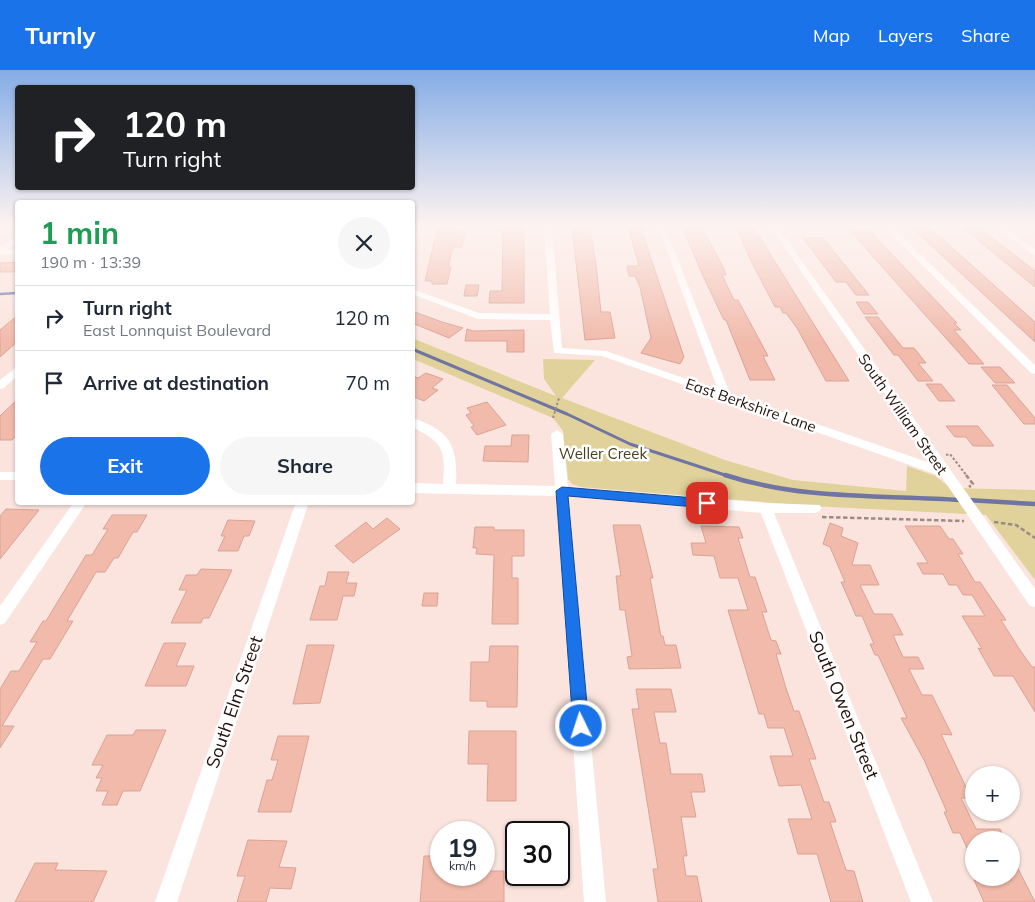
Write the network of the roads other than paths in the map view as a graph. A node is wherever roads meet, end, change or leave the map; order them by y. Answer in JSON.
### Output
{"nodes":[{"id":1,"x":551,"y":265,"type":"edge"},
{"id":2,"x":675,"y":265,"type":"edge"},
{"id":3,"x":800,"y":265,"type":"edge"},
{"id":4,"x":926,"y":265,"type":"edge"},
{"id":5,"x":415,"y":292,"type":"edge"},
{"id":6,"x":554,"y":317,"type":"junction"},
{"id":7,"x":1035,"y":371,"type":"edge"},
{"id":8,"x":15,"y":372,"type":"edge"},
{"id":9,"x":0,"y":386,"type":"edge"},
{"id":10,"x":726,"y":396,"type":"junction"},
{"id":11,"x":415,"y":423,"type":"edge"},
{"id":12,"x":555,"y":426,"type":"road end"},
{"id":13,"x":943,"y":472,"type":"junction"},
{"id":14,"x":0,"y":476,"type":"edge"},
{"id":15,"x":15,"y":476,"type":"edge"},
{"id":16,"x":415,"y":488,"type":"edge"},
{"id":17,"x":449,"y":489,"type":"junction"},
{"id":18,"x":562,"y":491,"type":"junction"},
{"id":19,"x":79,"y":505,"type":"edge"},
{"id":20,"x":302,"y":505,"type":"edge"},
{"id":21,"x":766,"y":508,"type":"junction"},
{"id":22,"x":818,"y":513,"type":"road end"},
{"id":23,"x":1035,"y":601,"type":"edge"},
{"id":24,"x":0,"y":618,"type":"edge"},
{"id":25,"x":166,"y":902,"type":"edge"},
{"id":26,"x":595,"y":902,"type":"edge"},
{"id":27,"x":922,"y":902,"type":"edge"}],
"edges":[{"from":1,"to":6,"type":"street"},
{"from":2,"to":10,"type":"street"},
{"from":3,"to":13,"type":"street","name":"South William Street"},
{"from":4,"to":7,"type":"street"},
{"from":5,"to":6,"type":"street"},
{"from":6,"to":10,"type":"street","name":"East Berkshire Lane"},
{"from":8,"to":9,"type":"street"},
{"from":10,"to":13,"type":"street","name":"East Berkshire Lane"},
{"from":11,"to":17,"type":"street"},
{"from":12,"to":18,"type":"street"},
{"from":13,"to":23,"type":"street","name":"South William Street"},
{"from":14,"to":15,"type":"street"},
{"from":16,"to":17,"type":"street"},
{"from":17,"to":18,"type":"street"},
{"from":18,"to":21,"type":"street"},
{"from":18,"to":26,"type":"street"},
{"from":19,"to":24,"type":"street"},
{"from":20,"to":25,"type":"street","name":"South Elm Street"},
{"from":21,"to":22,"type":"street"},
{"from":21,"to":27,"type":"street","name":"South Owen Street"}]}
